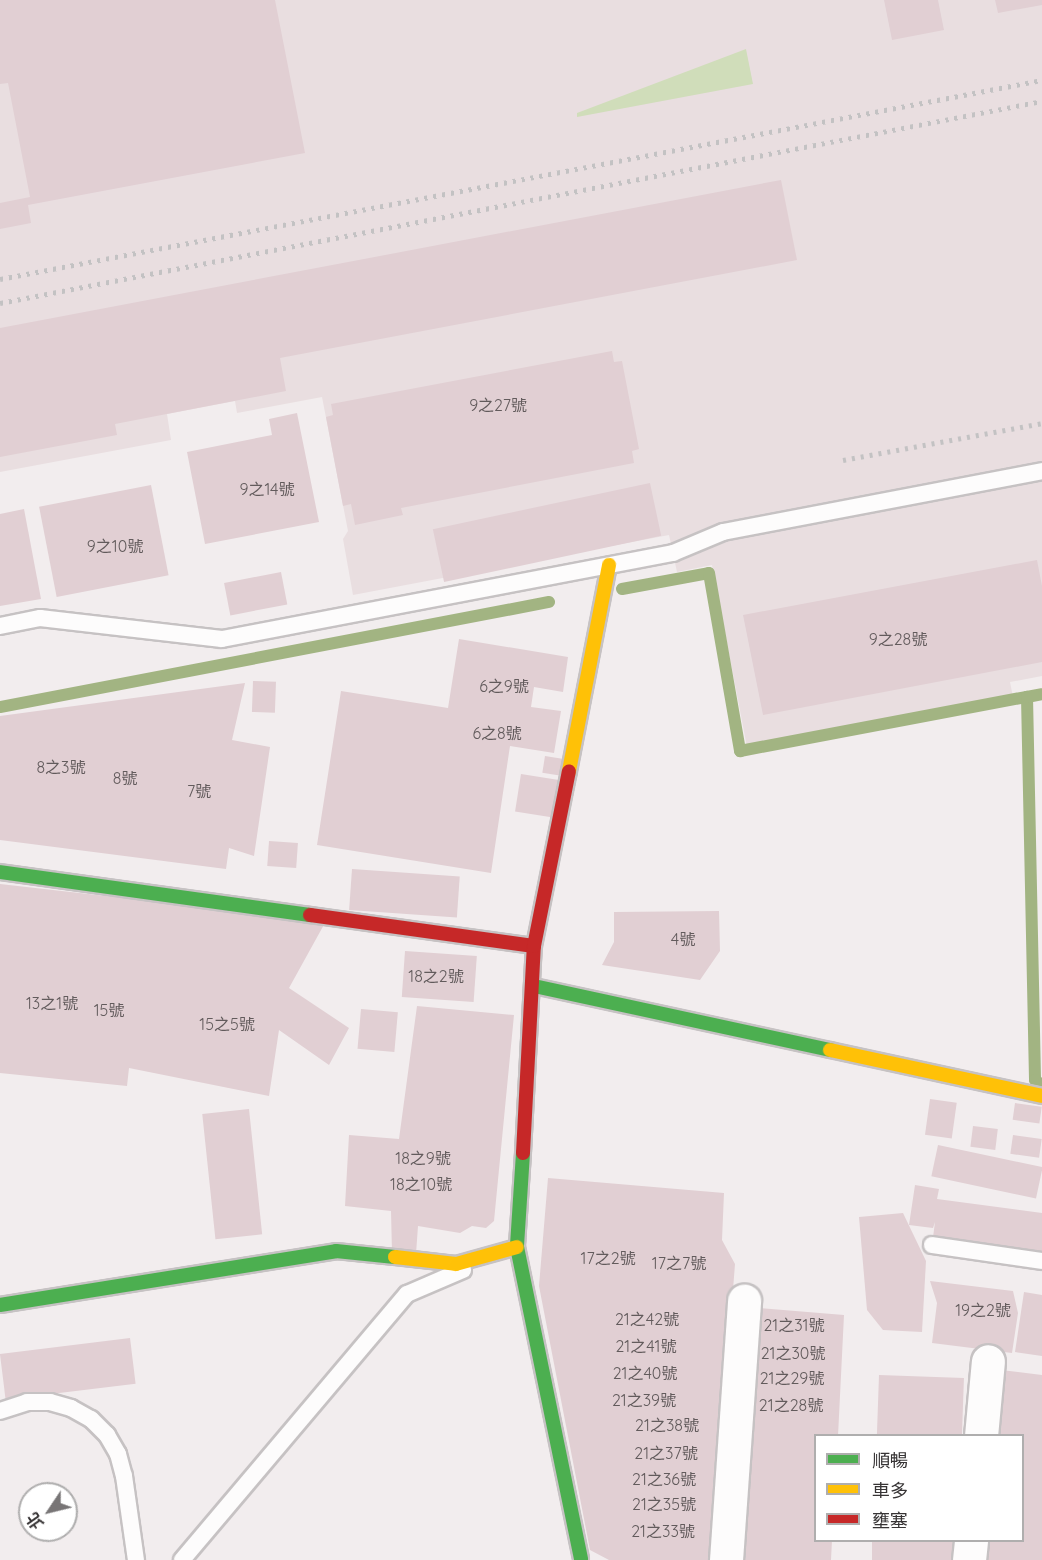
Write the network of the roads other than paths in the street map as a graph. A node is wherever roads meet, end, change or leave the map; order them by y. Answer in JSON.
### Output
{"nodes":[{"id":1,"x":1042,"y":471,"type":"edge"},
{"id":2,"x":609,"y":566,"type":"junction"},
{"id":3,"x":0,"y":626,"type":"edge"},
{"id":4,"x":0,"y":872,"type":"edge"},
{"id":5,"x":534,"y":946,"type":"junction"},
{"id":6,"x":534,"y":986,"type":"junction"},
{"id":7,"x":1042,"y":1096,"type":"edge"},
{"id":8,"x":932,"y":1245,"type":"dead end"},
{"id":9,"x":517,"y":1247,"type":"junction"},
{"id":10,"x":1042,"y":1261,"type":"edge"},
{"id":11,"x":744,"y":1301,"type":"dead end"},
{"id":12,"x":0,"y":1305,"type":"edge"},
{"id":13,"x":988,"y":1361,"type":"dead end"},
{"id":14,"x":0,"y":1411,"type":"edge"},
{"id":15,"x":981,"y":1434,"type":"edge"},
{"id":16,"x":971,"y":1542,"type":"edge"},
{"id":17,"x":136,"y":1560,"type":"edge"},
{"id":18,"x":182,"y":1560,"type":"edge"},
{"id":19,"x":581,"y":1560,"type":"edge"},
{"id":20,"x":726,"y":1560,"type":"edge"},
{"id":21,"x":969,"y":1560,"type":"edge"}],
"edges":[{"from":1,"to":2,"type":"lane"},
{"from":2,"to":3,"type":"lane"},
{"from":2,"to":5,"type":"street"},
{"from":4,"to":5,"type":"street"},
{"from":5,"to":6,"type":"street"},
{"from":6,"to":7,"type":"street"},
{"from":6,"to":9,"type":"street"},
{"from":8,"to":10,"type":"lane"},
{"from":9,"to":12,"type":"street"},
{"from":9,"to":18,"type":"lane"},
{"from":9,"to":19,"type":"street"},
{"from":11,"to":20,"type":"street"},
{"from":13,"to":15,"type":"street"},
{"from":14,"to":17,"type":"lane"},
{"from":16,"to":21,"type":"street"}]}
